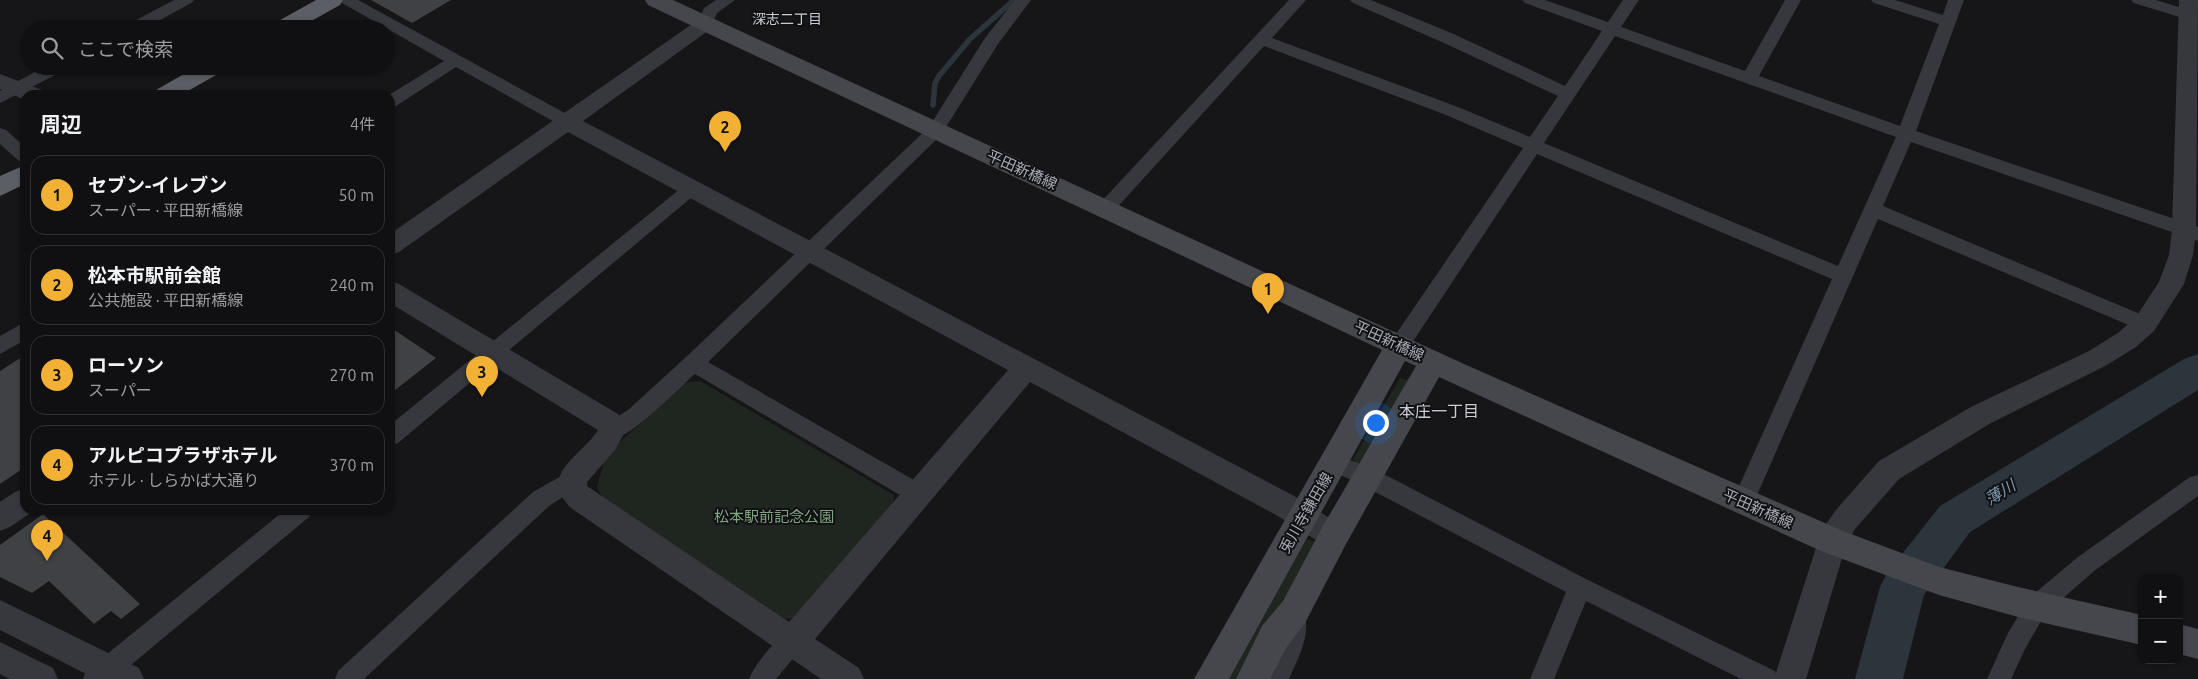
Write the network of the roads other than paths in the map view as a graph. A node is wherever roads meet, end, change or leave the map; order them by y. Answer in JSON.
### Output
{"nodes":[{"id":1,"x":186,"y":0,"type":"edge"},
{"id":2,"x":345,"y":0,"type":"edge"},
{"id":3,"x":656,"y":0,"type":"edge"},
{"id":4,"x":727,"y":0,"type":"edge"},
{"id":5,"x":1023,"y":0,"type":"edge"},
{"id":6,"x":1298,"y":0,"type":"edge"},
{"id":7,"x":1358,"y":0,"type":"edge"},
{"id":8,"x":1530,"y":0,"type":"edge"},
{"id":9,"x":1631,"y":0,"type":"edge"},
{"id":10,"x":1793,"y":0,"type":"edge"},
{"id":11,"x":1879,"y":0,"type":"edge"},
{"id":12,"x":1956,"y":0,"type":"edge"},
{"id":13,"x":2139,"y":0,"type":"edge"},
{"id":14,"x":2189,"y":7,"type":"edge"},
{"id":15,"x":148,"y":20,"type":"edge"},
{"id":16,"x":301,"y":20,"type":"edge"},
{"id":17,"x":315,"y":20,"type":"edge"},
{"id":18,"x":381,"y":20,"type":"edge"},
{"id":19,"x":1948,"y":22,"type":"junction"},
{"id":20,"x":705,"y":24,"type":"junction"},
{"id":21,"x":395,"y":28,"type":"edge"},
{"id":22,"x":1612,"y":29,"type":"junction"},
{"id":23,"x":1261,"y":39,"type":"junction"},
{"id":24,"x":455,"y":61,"type":"junction"},
{"id":25,"x":42,"y":75,"type":"edge"},
{"id":26,"x":198,"y":75,"type":"edge"},
{"id":27,"x":219,"y":75,"type":"edge"},
{"id":28,"x":1750,"y":77,"type":"junction"},
{"id":29,"x":173,"y":90,"type":"edge"},
{"id":30,"x":193,"y":90,"type":"edge"},
{"id":31,"x":13,"y":91,"type":"edge"},
{"id":32,"x":1568,"y":94,"type":"junction"},
{"id":33,"x":395,"y":99,"type":"edge"},
{"id":34,"x":566,"y":120,"type":"junction"},
{"id":35,"x":935,"y":131,"type":"junction"},
{"id":36,"x":0,"y":134,"type":"edge"},
{"id":37,"x":1906,"y":134,"type":"junction"},
{"id":38,"x":1533,"y":145,"type":"junction"},
{"id":39,"x":20,"y":152,"type":"edge"},
{"id":40,"x":20,"y":176,"type":"edge"},
{"id":41,"x":0,"y":187,"type":"edge"},
{"id":42,"x":20,"y":188,"type":"edge"},
{"id":43,"x":692,"y":188,"type":"junction"},
{"id":44,"x":0,"y":199,"type":"edge"},
{"id":45,"x":1106,"y":208,"type":"junction"},
{"id":46,"x":1872,"y":209,"type":"junction"},
{"id":47,"x":2191,"y":232,"type":"edge"},
{"id":48,"x":395,"y":242,"type":"edge"},
{"id":49,"x":809,"y":252,"type":"junction"},
{"id":50,"x":1843,"y":276,"type":"junction"},
{"id":51,"x":395,"y":295,"type":"edge"},
{"id":52,"x":2145,"y":324,"type":"junction"},
{"id":53,"x":20,"y":333,"type":"edge"},
{"id":54,"x":0,"y":346,"type":"edge"},
{"id":55,"x":1399,"y":346,"type":"junction"},
{"id":56,"x":494,"y":352,"type":"junction"},
{"id":57,"x":1433,"y":362,"type":"junction"},
{"id":58,"x":693,"y":364,"type":"junction"},
{"id":59,"x":1026,"y":367,"type":"junction"},
{"id":60,"x":612,"y":430,"type":"junction"},
{"id":61,"x":395,"y":433,"type":"edge"},
{"id":62,"x":1335,"y":463,"type":"junction"},
{"id":63,"x":1368,"y":477,"type":"junction"},
{"id":64,"x":572,"y":478,"type":"junction"},
{"id":65,"x":2198,"y":484,"type":"edge"},
{"id":66,"x":918,"y":494,"type":"junction"},
{"id":67,"x":1744,"y":502,"type":"junction"},
{"id":68,"x":20,"y":504,"type":"edge"},
{"id":69,"x":294,"y":515,"type":"edge"},
{"id":70,"x":1303,"y":516,"type":"junction"},
{"id":71,"x":0,"y":518,"type":"edge"},
{"id":72,"x":1334,"y":536,"type":"junction"},
{"id":73,"x":1842,"y":545,"type":"junction"},
{"id":74,"x":1580,"y":588,"type":"junction"},
{"id":75,"x":2027,"y":604,"type":"junction"},
{"id":76,"x":1251,"y":607,"type":"junction"},
{"id":77,"x":1294,"y":612,"type":"junction"},
{"id":78,"x":0,"y":614,"type":"edge"},
{"id":79,"x":2138,"y":629,"type":"edge"},
{"id":80,"x":2183,"y":640,"type":"edge"},
{"id":81,"x":792,"y":642,"type":"junction"},
{"id":82,"x":2198,"y":644,"type":"edge"},
{"id":83,"x":0,"y":657,"type":"edge"},
{"id":84,"x":110,"y":676,"type":"edge"},
{"id":85,"x":42,"y":679,"type":"edge"},
{"id":86,"x":347,"y":679,"type":"edge"},
{"id":87,"x":761,"y":679,"type":"edge"},
{"id":88,"x":848,"y":679,"type":"edge"},
{"id":89,"x":1195,"y":679,"type":"edge"},
{"id":90,"x":1211,"y":679,"type":"edge"},
{"id":91,"x":1253,"y":679,"type":"edge"},
{"id":92,"x":1273,"y":679,"type":"edge"},
{"id":93,"x":1542,"y":679,"type":"edge"},
{"id":94,"x":1766,"y":679,"type":"edge"},
{"id":95,"x":1790,"y":679,"type":"edge"},
{"id":96,"x":1999,"y":679,"type":"edge"}],
"edges":[{"from":1,"to":15,"type":"street"},
{"from":2,"to":16,"type":"highway"},
{"from":2,"to":17,"type":"highway"},
{"from":2,"to":18,"type":"street"},
{"from":3,"to":20,"type":"main road","name":"平田新橋線"},
{"from":4,"to":20,"type":"street"},
{"from":5,"to":35,"type":"street"},
{"from":6,"to":23,"type":"street"},
{"from":7,"to":32,"type":"street"},
{"from":8,"to":22,"type":"street"},
{"from":9,"to":22,"type":"street"},
{"from":10,"to":28,"type":"street"},
{"from":11,"to":19,"type":"street"},
{"from":12,"to":19,"type":"street"},
{"from":13,"to":14,"type":"street"},
{"from":14,"to":47,"type":"street"},
{"from":19,"to":37,"type":"street"},
{"from":20,"to":34,"type":"street"},
{"from":20,"to":35,"type":"main road","name":"平田新橋線"},
{"from":21,"to":24,"type":"street"},
{"from":22,"to":28,"type":"street"},
{"from":22,"to":32,"type":"street"},
{"from":23,"to":38,"type":"street"},
{"from":23,"to":45,"type":"street"},
{"from":24,"to":33,"type":"street"},
{"from":24,"to":34,"type":"street"},
{"from":25,"to":31,"type":"street"},
{"from":26,"to":29,"type":"highway"},
{"from":27,"to":30,"type":"highway"},
{"from":28,"to":37,"type":"street"},
{"from":32,"to":38,"type":"street"},
{"from":34,"to":43,"type":"street"},
{"from":34,"to":48,"type":"street"},
{"from":35,"to":45,"type":"main road","name":"平田新橋線"},
{"from":35,"to":49,"type":"street"},
{"from":36,"to":39,"type":"street"},
{"from":37,"to":46,"type":"street"},
{"from":37,"to":47,"type":"street"},
{"from":38,"to":50,"type":"street"},
{"from":38,"to":55,"type":"street"},
{"from":40,"to":41,"type":"highway"},
{"from":42,"to":44,"type":"highway"},
{"from":43,"to":49,"type":"street"},
{"from":43,"to":56,"type":"street"},
{"from":45,"to":55,"type":"main road","name":"平田新橋線"},
{"from":46,"to":50,"type":"street"},
{"from":46,"to":52,"type":"street"},
{"from":47,"to":52,"type":"street"},
{"from":49,"to":58,"type":"street"},
{"from":49,"to":59,"type":"street"},
{"from":50,"to":67,"type":"street"},
{"from":51,"to":56,"type":"street"},
{"from":52,"to":73,"type":"street"},
{"from":53,"to":54,"type":"street"},
{"from":55,"to":57,"type":"main road","name":"平田新橋線"},
{"from":55,"to":62,"type":"main road","name":"兎川寺鎌田線"},
{"from":56,"to":60,"type":"street"},
{"from":56,"to":61,"type":"street"},
{"from":57,"to":63,"type":"main road"},
{"from":57,"to":67,"type":"main road","name":"平田新橋線"},
{"from":58,"to":60,"type":"street"},
{"from":58,"to":66,"type":"street"},
{"from":59,"to":66,"type":"street"},
{"from":59,"to":70,"type":"street"},
{"from":60,"to":64,"type":"street"},
{"from":62,"to":63,"type":"street"},
{"from":62,"to":70,"type":"main road","name":"兎川寺鎌田線"},
{"from":63,"to":72,"type":"main road"},
{"from":63,"to":74,"type":"street"},
{"from":64,"to":81,"type":"street"},
{"from":64,"to":86,"type":"street"},
{"from":65,"to":75,"type":"street"},
{"from":66,"to":81,"type":"street"},
{"from":67,"to":73,"type":"main road","name":"平田新橋線"},
{"from":68,"to":71,"type":"street"},
{"from":69,"to":84,"type":"street"},
{"from":70,"to":72,"type":"street"},
{"from":70,"to":76,"type":"main road","name":"兎川寺鎌田線"},
{"from":72,"to":77,"type":"main road"},
{"from":73,"to":75,"type":"main road","name":"平田新橋線"},
{"from":73,"to":95,"type":"street"},
{"from":74,"to":93,"type":"street"},
{"from":74,"to":94,"type":"street"},
{"from":75,"to":79,"type":"main road","name":"平田新橋線"},
{"from":75,"to":96,"type":"street"},
{"from":76,"to":89,"type":"street"},
{"from":76,"to":90,"type":"main road","name":"兎川寺鎌田線"},
{"from":77,"to":91,"type":"main road"},
{"from":77,"to":92,"type":"street"},
{"from":78,"to":84,"type":"street"},
{"from":80,"to":82,"type":"main road"},
{"from":81,"to":87,"type":"street"},
{"from":81,"to":88,"type":"street"},
{"from":83,"to":85,"type":"street"}]}
